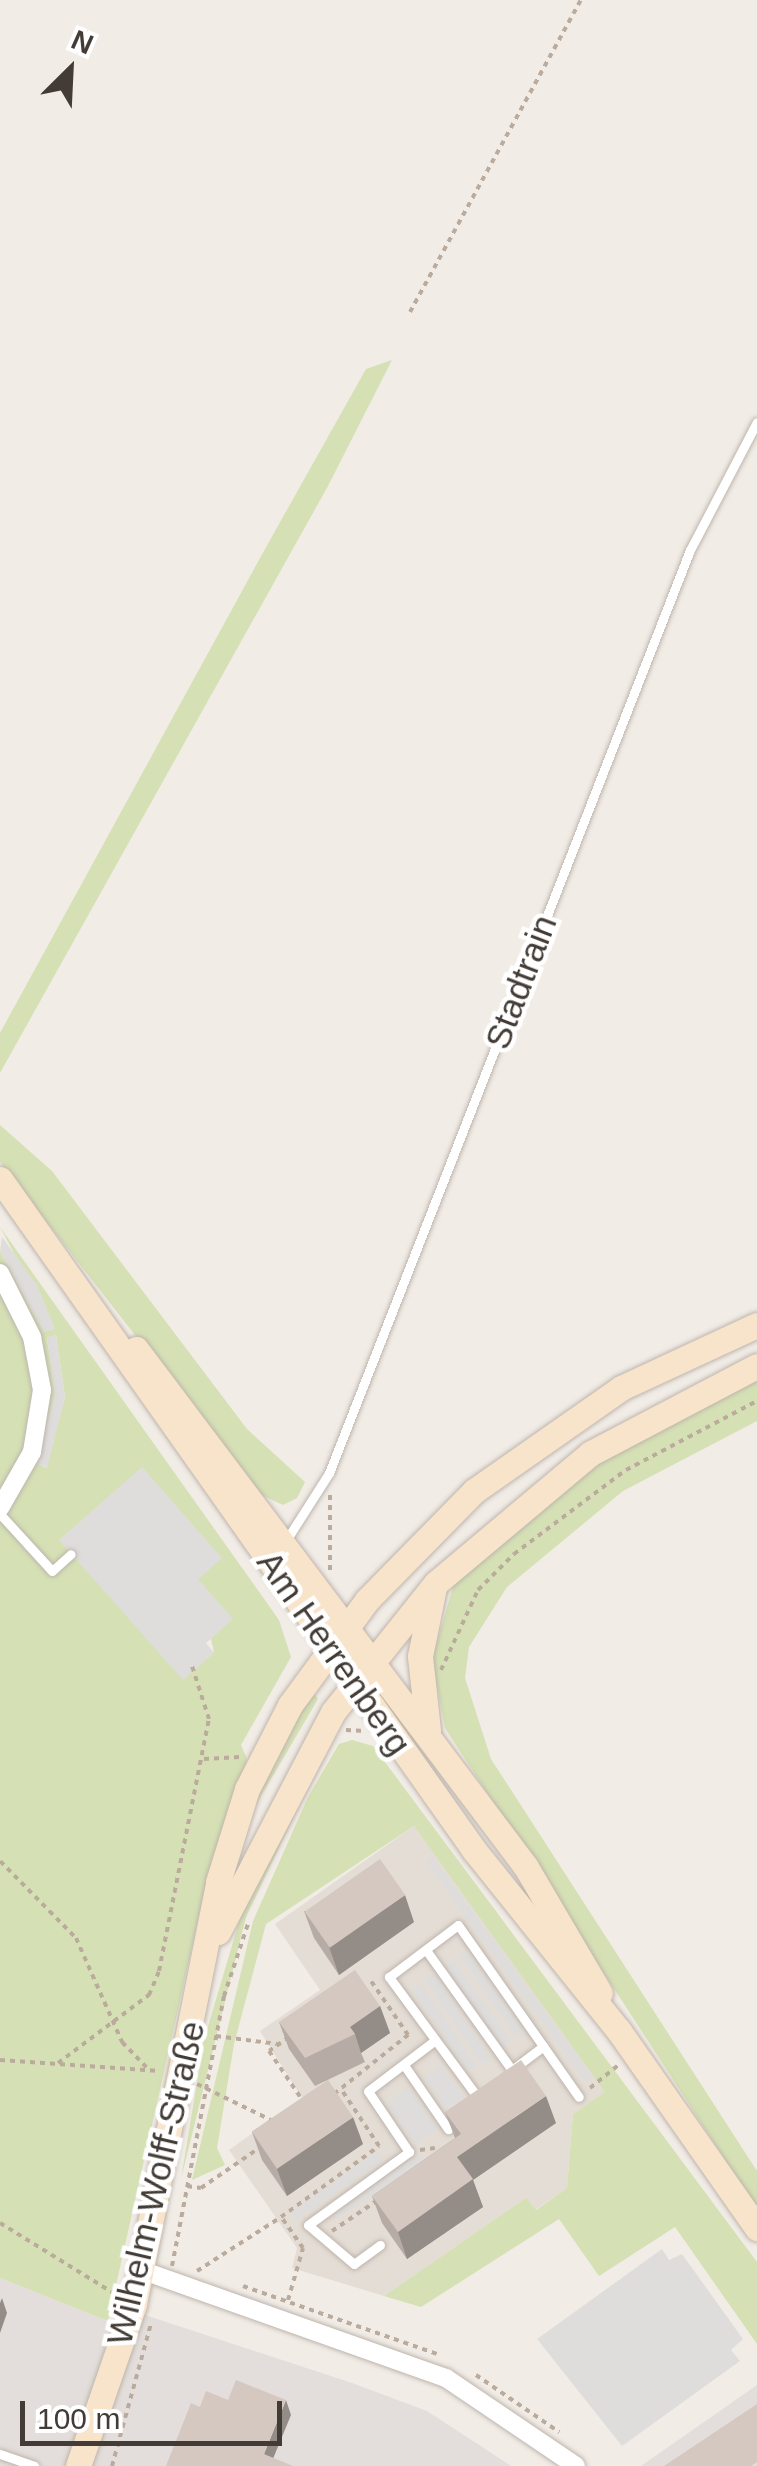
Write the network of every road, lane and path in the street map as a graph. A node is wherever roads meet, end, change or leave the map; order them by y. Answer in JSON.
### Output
{"nodes":[{"id":1,"x":580,"y":0,"type":"edge"},
{"id":2,"x":410,"y":312,"type":"dead end"},
{"id":3,"x":757,"y":422,"type":"edge"},
{"id":4,"x":0,"y":1178,"type":"edge"},
{"id":5,"x":65,"y":1264,"type":"junction"},
{"id":6,"x":0,"y":1273,"type":"edge"},
{"id":7,"x":757,"y":1325,"type":"edge"},
{"id":8,"x":757,"y":1366,"type":"edge"},
{"id":9,"x":757,"y":1401,"type":"edge"},
{"id":10,"x":330,"y":1473,"type":"junction"},
{"id":11,"x":0,"y":1511,"type":"edge"},
{"id":12,"x":286,"y":1542,"type":"junction"},
{"id":13,"x":71,"y":1554,"type":"dead end"},
{"id":14,"x":318,"y":1572,"type":"junction"},
{"id":15,"x":386,"y":1578,"type":"junction"},
{"id":16,"x":436,"y":1583,"type":"junction"},
{"id":17,"x":348,"y":1624,"type":"junction"},
{"id":18,"x":329,"y":1648,"type":"junction"},
{"id":19,"x":372,"y":1658,"type":"junction"},
{"id":20,"x":192,"y":1666,"type":"dead end"},
{"id":21,"x":420,"y":1675,"type":"junction"},
{"id":22,"x":354,"y":1682,"type":"junction"},
{"id":23,"x":374,"y":1725,"type":"junction"},
{"id":24,"x":329,"y":1734,"type":"junction"},
{"id":25,"x":429,"y":1735,"type":"junction"},
{"id":26,"x":0,"y":1861,"type":"edge"},
{"id":27,"x":250,"y":1918,"type":"dead end"},
{"id":28,"x":426,"y":1950,"type":"junction"},
{"id":29,"x":207,"y":1954,"type":"junction"},
{"id":30,"x":389,"y":1977,"type":"junction"},
{"id":31,"x":371,"y":1981,"type":"junction"},
{"id":32,"x":356,"y":1992,"type":"edge"},
{"id":33,"x":113,"y":2022,"type":"junction"},
{"id":34,"x":619,"y":2030,"type":"junction"},
{"id":35,"x":294,"y":2034,"type":"edge"},
{"id":36,"x":216,"y":2036,"type":"junction"},
{"id":37,"x":434,"y":2042,"type":"junction"},
{"id":38,"x":278,"y":2044,"type":"junction"},
{"id":39,"x":543,"y":2046,"type":"junction"},
{"id":40,"x":0,"y":2060,"type":"edge"},
{"id":41,"x":58,"y":2062,"type":"junction"},
{"id":42,"x":622,"y":2062,"type":"dead end"},
{"id":43,"x":404,"y":2065,"type":"junction"},
{"id":44,"x":147,"y":2068,"type":"junction"},
{"id":45,"x":512,"y":2070,"type":"junction"},
{"id":46,"x":499,"y":2079,"type":"edge"},
{"id":47,"x":194,"y":2082,"type":"junction"},
{"id":48,"x":486,"y":2088,"type":"edge"},
{"id":49,"x":341,"y":2089,"type":"junction"},
{"id":50,"x":579,"y":2097,"type":"joint"},
{"id":51,"x":325,"y":2100,"type":"edge"},
{"id":52,"x":310,"y":2112,"type":"edge"},
{"id":53,"x":290,"y":2126,"type":"edge"},
{"id":54,"x":448,"y":2129,"type":"joint"},
{"id":55,"x":275,"y":2136,"type":"edge"},
{"id":56,"x":431,"y":2164,"type":"edge"},
{"id":57,"x":187,"y":2186,"type":"junction"},
{"id":58,"x":382,"y":2197,"type":"edge"},
{"id":59,"x":281,"y":2217,"type":"junction"},
{"id":60,"x":0,"y":2223,"type":"edge"},
{"id":61,"x":757,"y":2228,"type":"edge"},
{"id":62,"x":319,"y":2241,"type":"junction"},
{"id":63,"x":380,"y":2245,"type":"dead end"},
{"id":64,"x":303,"y":2248,"type":"junction"},
{"id":65,"x":142,"y":2270,"type":"junction"},
{"id":66,"x":197,"y":2271,"type":"dead end"},
{"id":67,"x":169,"y":2280,"type":"junction"},
{"id":68,"x":288,"y":2300,"type":"dead end"},
{"id":69,"x":142,"y":2307,"type":"junction"},
{"id":70,"x":0,"y":2454,"type":"edge"},
{"id":71,"x":34,"y":2466,"type":"edge"},
{"id":72,"x":78,"y":2466,"type":"edge"},
{"id":73,"x":112,"y":2466,"type":"edge"},
{"id":74,"x":576,"y":2466,"type":"edge"}],
"edges":[{"from":1,"to":2,"type":"path"},
{"from":3,"to":10,"type":"lane","name":"Stadtrain"},
{"from":4,"to":5,"type":"main road","name":"Am Herrenberg"},
{"from":5,"to":12,"type":"main road","name":"Am Herrenberg"},
{"from":5,"to":18,"type":"main road","name":"Am Herrenberg"},
{"from":6,"to":11,"type":"street"},
{"from":7,"to":15,"type":"main road","name":"Wilhelm-Wolff-Straße"},
{"from":8,"to":16,"type":"main road","name":"Wilhelm-Wolff-Straße"},
{"from":9,"to":21,"type":"path"},
{"from":10,"to":12,"type":"lane","name":"Stadtrain"},
{"from":10,"to":14,"type":"path"},
{"from":11,"to":13,"type":"lane"},
{"from":12,"to":14,"type":"main road","name":"Am Herrenberg"},
{"from":14,"to":15,"type":"main road"},
{"from":14,"to":17,"type":"main road","name":"Am Herrenberg"},
{"from":15,"to":17,"type":"main road","name":"Wilhelm-Wolff-Straße"},
{"from":16,"to":19,"type":"main road","name":"Wilhelm-Wolff-Straße"},
{"from":16,"to":21,"type":"main road"},
{"from":17,"to":18,"type":"main road","name":"Wilhelm-Wolff-Straße"},
{"from":17,"to":19,"type":"main road","name":"Am Herrenberg"},
{"from":18,"to":22,"type":"main road","name":"Am Herrenberg"},
{"from":18,"to":29,"type":"main road","name":"Wilhelm-Wolff-Straße"},
{"from":19,"to":22,"type":"main road","name":"Wilhelm-Wolff-Straße"},
{"from":19,"to":25,"type":"main road","name":"Am Herrenberg"},
{"from":20,"to":33,"type":"path"},
{"from":21,"to":25,"type":"main road"},
{"from":22,"to":23,"type":"main road","name":"Am Herrenberg"},
{"from":22,"to":24,"type":"main road","name":"Wilhelm-Wolff-Straße"},
{"from":23,"to":24,"type":"main road"},
{"from":23,"to":24,"type":"path"},
{"from":23,"to":34,"type":"main road","name":"Am Herrenberg"},
{"from":24,"to":29,"type":"main road","name":"Wilhelm-Wolff-Straße"},
{"from":25,"to":34,"type":"main road","name":"Am Herrenberg"},
{"from":26,"to":33,"type":"path"},
{"from":27,"to":36,"type":"path"},
{"from":28,"to":30,"type":"lane"},
{"from":28,"to":39,"type":"lane"},
{"from":28,"to":45,"type":"lane"},
{"from":29,"to":47,"type":"main road","name":"Wilhelm-Wolff-Straße"},
{"from":30,"to":31,"type":"path"},
{"from":30,"to":37,"type":"lane"},
{"from":31,"to":32,"type":"path"},
{"from":31,"to":49,"type":"path"},
{"from":33,"to":41,"type":"path"},
{"from":33,"to":44,"type":"path"},
{"from":34,"to":61,"type":"main road","name":"Am Herrenberg"},
{"from":35,"to":38,"type":"path"},
{"from":36,"to":38,"type":"path"},
{"from":36,"to":47,"type":"path"},
{"from":37,"to":43,"type":"lane"},
{"from":37,"to":48,"type":"lane"},
{"from":38,"to":52,"type":"path"},
{"from":39,"to":45,"type":"lane"},
{"from":39,"to":50,"type":"lane"},
{"from":40,"to":41,"type":"path"},
{"from":41,"to":44,"type":"path"},
{"from":42,"to":50,"type":"path"},
{"from":43,"to":54,"type":"lane"},
{"from":43,"to":62,"type":"lane"},
{"from":44,"to":47,"type":"path"},
{"from":45,"to":46,"type":"lane"},
{"from":47,"to":53,"type":"path"},
{"from":47,"to":57,"type":"path"},
{"from":47,"to":65,"type":"main road","name":"Wilhelm-Wolff-Straße"},
{"from":49,"to":51,"type":"path"},
{"from":49,"to":59,"type":"path"},
{"from":54,"to":56,"type":"path"},
{"from":55,"to":57,"type":"path"},
{"from":57,"to":67,"type":"path"},
{"from":58,"to":62,"type":"path"},
{"from":59,"to":64,"type":"path"},
{"from":59,"to":66,"type":"path"},
{"from":60,"to":69,"type":"path"},
{"from":62,"to":63,"type":"lane"},
{"from":62,"to":64,"type":"path"},
{"from":64,"to":68,"type":"path"},
{"from":65,"to":67,"type":"street"},
{"from":65,"to":69,"type":"main road","name":"Wilhelm-Wolff-Straße"},
{"from":67,"to":74,"type":"street"},
{"from":69,"to":72,"type":"main road","name":"Wilhelm-Wolff-Straße"},
{"from":69,"to":73,"type":"path"},
{"from":70,"to":71,"type":"lane"}]}
